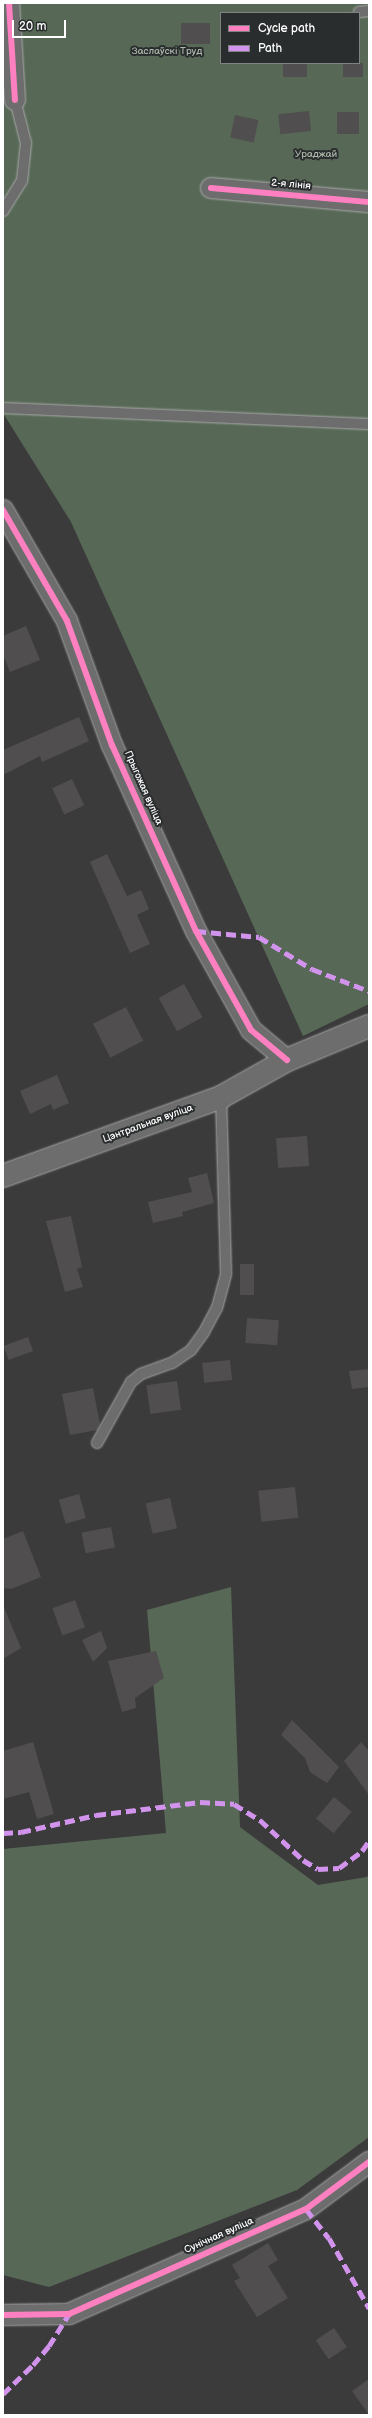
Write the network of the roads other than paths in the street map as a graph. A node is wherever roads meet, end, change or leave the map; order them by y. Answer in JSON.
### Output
{"nodes":[{"id":1,"x":9,"y":3,"type":"edge"},
{"id":2,"x":15,"y":100,"type":"joint"},
{"id":3,"x":211,"y":188,"type":"dead end"},
{"id":4,"x":369,"y":202,"type":"edge"},
{"id":5,"x":3,"y":211,"type":"edge"},
{"id":6,"x":3,"y":408,"type":"edge"},
{"id":7,"x":369,"y":424,"type":"edge"},
{"id":8,"x":3,"y":510,"type":"edge"},
{"id":9,"x":369,"y":1026,"type":"edge"},
{"id":10,"x":287,"y":1060,"type":"junction"},
{"id":11,"x":221,"y":1097,"type":"junction"},
{"id":12,"x":3,"y":1176,"type":"edge"},
{"id":13,"x":97,"y":1443,"type":"dead end"},
{"id":14,"x":369,"y":2162,"type":"edge"},
{"id":15,"x":3,"y":2315,"type":"edge"}],
"edges":[{"from":1,"to":2,"type":"street"},
{"from":2,"to":5,"type":"lane"},
{"from":3,"to":4,"type":"street","name":"2-я лінія"},
{"from":6,"to":7,"type":"lane"},
{"from":8,"to":10,"type":"street","name":"Прыгожая вуліца"},
{"from":9,"to":10,"type":"street","name":"Цэнтральная вуліца"},
{"from":10,"to":11,"type":"street","name":"Цэнтральная вуліца"},
{"from":11,"to":12,"type":"street","name":"Цэнтральная вуліца"},
{"from":11,"to":13,"type":"lane"},
{"from":14,"to":15,"type":"street","name":"Сунічная вуліца"}]}
